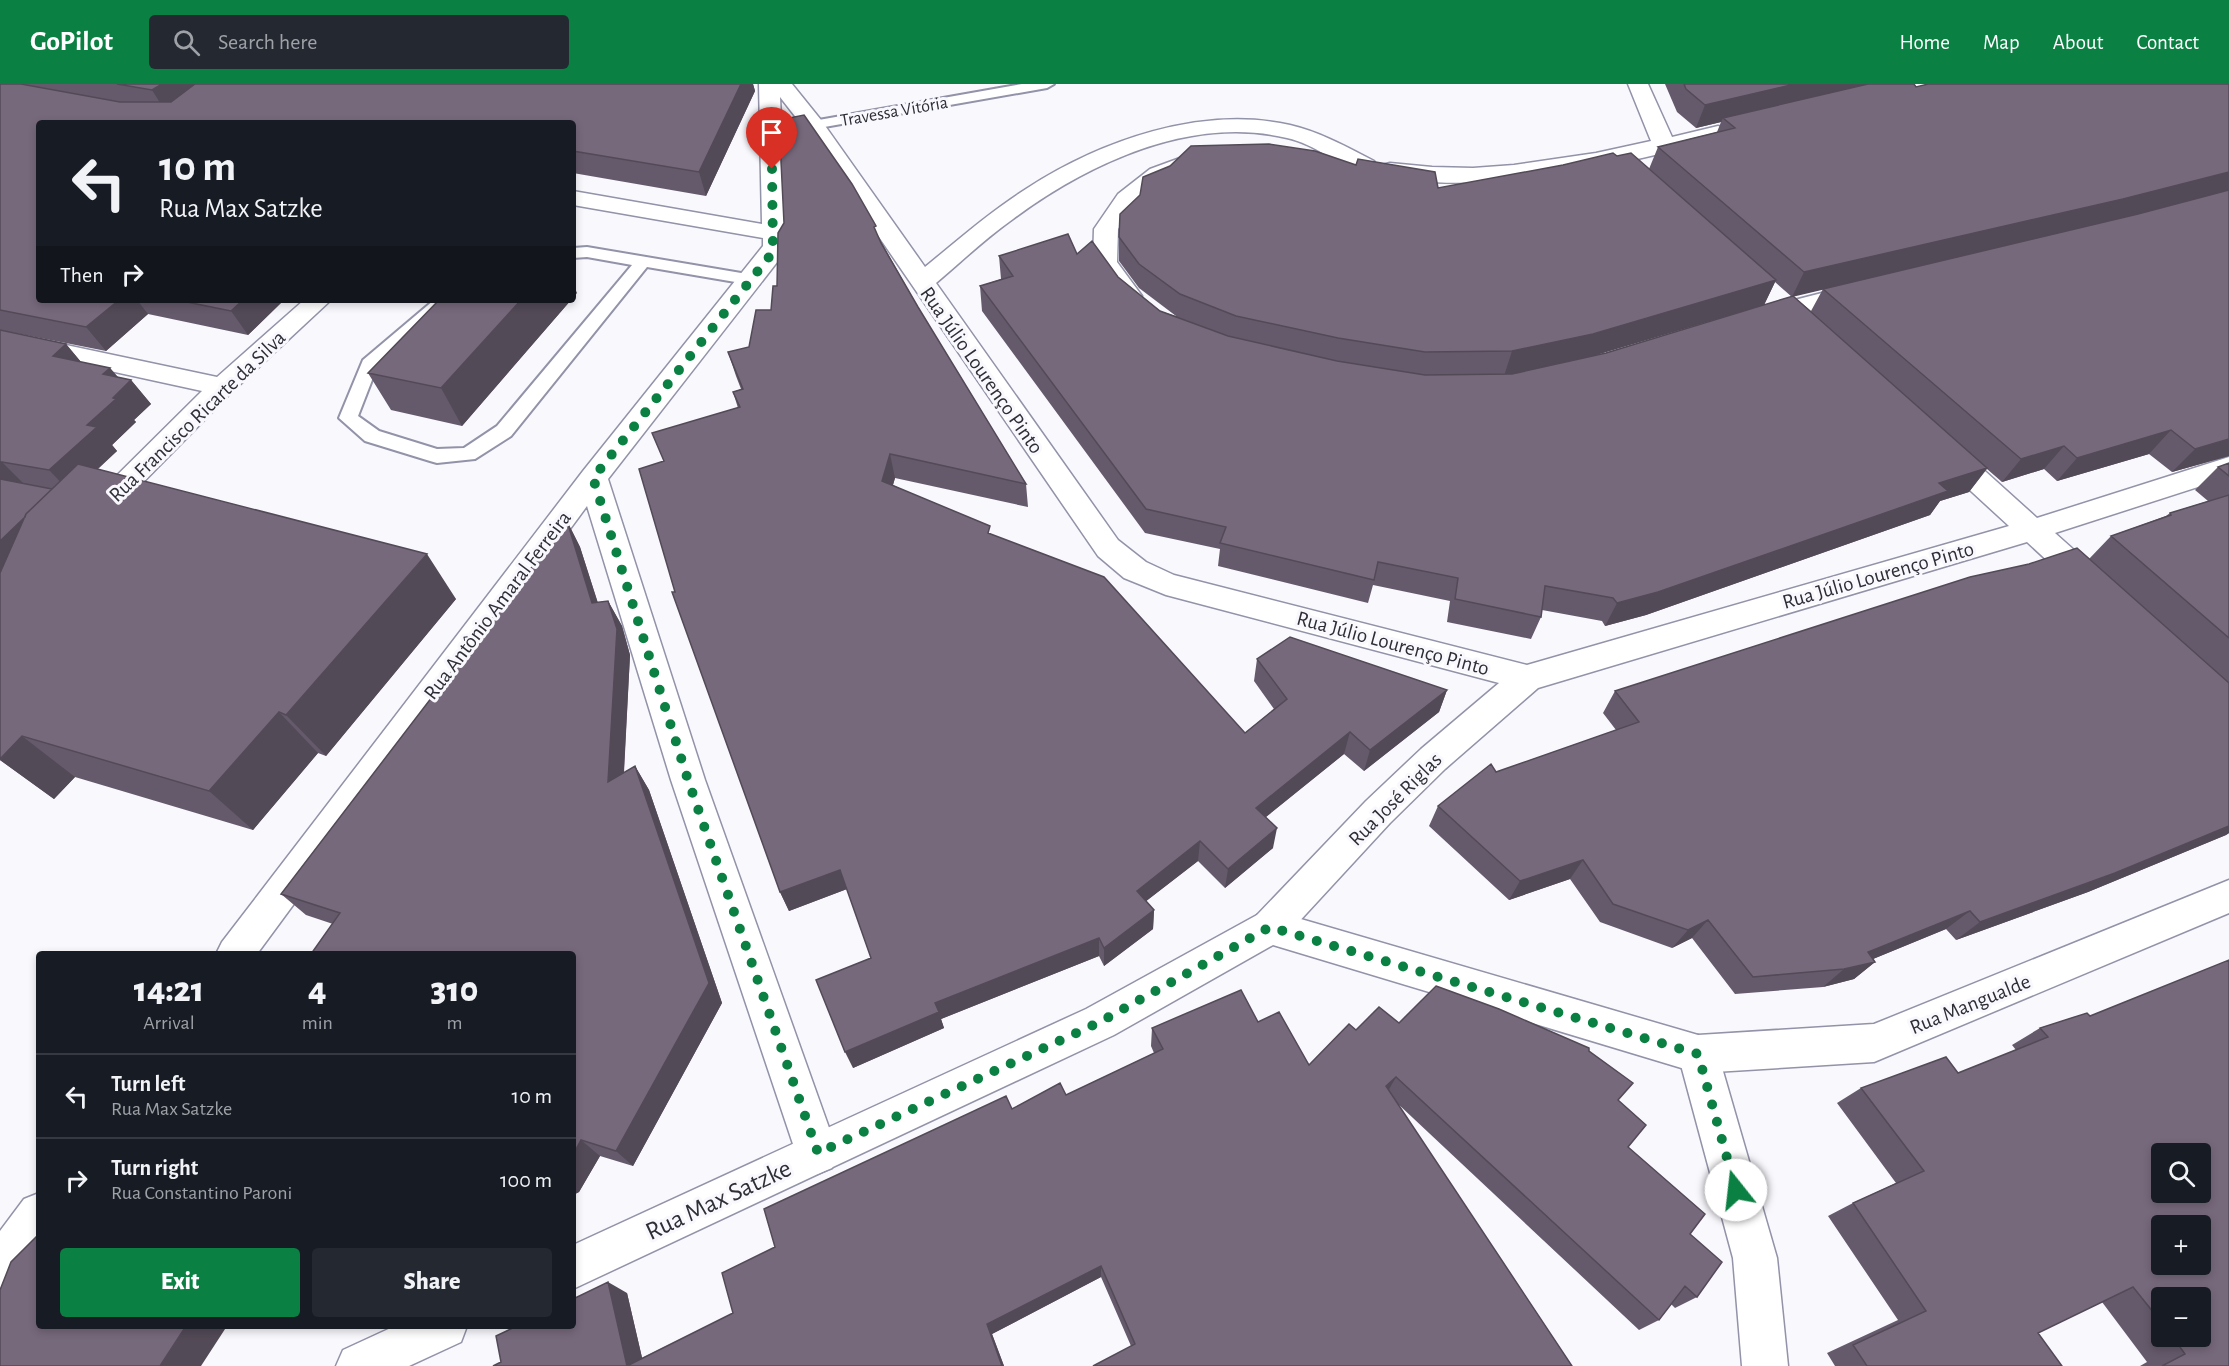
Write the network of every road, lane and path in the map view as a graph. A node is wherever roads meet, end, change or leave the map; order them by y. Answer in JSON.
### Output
{"nodes":[{"id":1,"x":769,"y":84,"type":"edge"},
{"id":2,"x":781,"y":84,"type":"edge"},
{"id":3,"x":1047,"y":84,"type":"edge"},
{"id":4,"x":1638,"y":84,"type":"edge"},
{"id":5,"x":1907,"y":86,"type":"edge"},
{"id":6,"x":1845,"y":103,"type":"edge"},
{"id":7,"x":813,"y":125,"type":"junction"},
{"id":8,"x":1733,"y":129,"type":"edge"},
{"id":9,"x":1664,"y":145,"type":"junction"},
{"id":10,"x":1300,"y":156,"type":"edge"},
{"id":11,"x":1616,"y":156,"type":"junction"},
{"id":12,"x":1203,"y":157,"type":"edge"},
{"id":13,"x":1366,"y":166,"type":"junction"},
{"id":14,"x":1642,"y":179,"type":"edge"},
{"id":15,"x":576,"y":199,"type":"edge"},
{"id":16,"x":774,"y":233,"type":"junction"},
{"id":17,"x":576,"y":253,"type":"edge"},
{"id":18,"x":643,"y":262,"type":"junction"},
{"id":19,"x":753,"y":280,"type":"junction"},
{"id":20,"x":921,"y":283,"type":"junction"},
{"id":21,"x":1763,"y":286,"type":"edge"},
{"id":22,"x":1881,"y":286,"type":"edge"},
{"id":23,"x":316,"y":303,"type":"edge"},
{"id":24,"x":440,"y":303,"type":"edge"},
{"id":25,"x":1145,"y":308,"type":"edge"},
{"id":26,"x":1788,"y":308,"type":"junction"},
{"id":27,"x":1733,"y":325,"type":"edge"},
{"id":28,"x":1815,"y":332,"type":"edge"},
{"id":29,"x":0,"y":339,"type":"edge"},
{"id":30,"x":222,"y":387,"type":"junction"},
{"id":31,"x":1928,"y":435,"type":"edge"},
{"id":32,"x":2229,"y":467,"type":"edge"},
{"id":33,"x":593,"y":478,"type":"junction"},
{"id":34,"x":87,"y":513,"type":"edge"},
{"id":35,"x":2032,"y":530,"type":"junction"},
{"id":36,"x":2109,"y":599,"type":"edge"},
{"id":37,"x":1527,"y":678,"type":"junction"},
{"id":38,"x":2229,"y":896,"type":"edge"},
{"id":39,"x":1270,"y":927,"type":"junction"},
{"id":40,"x":236,"y":951,"type":"edge"},
{"id":41,"x":1698,"y":1054,"type":"junction"},
{"id":42,"x":818,"y":1153,"type":"junction"},
{"id":43,"x":36,"y":1218,"type":"edge"},
{"id":44,"x":0,"y":1266,"type":"edge"},
{"id":45,"x":576,"y":1266,"type":"edge"},
{"id":46,"x":438,"y":1329,"type":"edge"},
{"id":47,"x":358,"y":1366,"type":"edge"},
{"id":48,"x":1765,"y":1366,"type":"edge"}],
"edges":[{"from":1,"to":16,"type":"street","name":"Rua Antônio Amaral Ferreira"},
{"from":2,"to":7,"type":"street","name":"Rua Júlio Lourenço Pinto"},
{"from":3,"to":7,"type":"lane","name":"Travessa Vitória"},
{"from":4,"to":9,"type":"street"},
{"from":5,"to":6,"type":"street"},
{"from":7,"to":20,"type":"street","name":"Rua Júlio Lourenço Pinto"},
{"from":8,"to":9,"type":"street"},
{"from":9,"to":11,"type":"street"},
{"from":10,"to":13,"type":"street"},
{"from":11,"to":13,"type":"street"},
{"from":11,"to":14,"type":"street"},
{"from":12,"to":25,"type":"street"},
{"from":13,"to":20,"type":"street"},
{"from":15,"to":16,"type":"street"},
{"from":16,"to":19,"type":"street","name":"Rua Antônio Amaral Ferreira"},
{"from":17,"to":18,"type":"lane"},
{"from":18,"to":19,"type":"lane"},
{"from":18,"to":24,"type":"lane"},
{"from":19,"to":33,"type":"street","name":"Rua Antônio Amaral Ferreira"},
{"from":20,"to":37,"type":"street","name":"Rua Júlio Lourenço Pinto"},
{"from":21,"to":26,"type":"street"},
{"from":22,"to":26,"type":"street"},
{"from":23,"to":30,"type":"street","name":"Rua Francisco Ricarte da Silva"},
{"from":26,"to":27,"type":"street"},
{"from":26,"to":28,"type":"street"},
{"from":29,"to":30,"type":"street"},
{"from":30,"to":34,"type":"street","name":"Rua Francisco Ricarte da Silva"},
{"from":31,"to":35,"type":"street"},
{"from":32,"to":35,"type":"street","name":"Rua Júlio Lourenço Pinto"},
{"from":33,"to":40,"type":"street","name":"Rua Antônio Amaral Ferreira"},
{"from":33,"to":42,"type":"street"},
{"from":35,"to":36,"type":"street"},
{"from":35,"to":37,"type":"street","name":"Rua Júlio Lourenço Pinto"},
{"from":37,"to":39,"type":"street","name":"Rua José Riglas"},
{"from":38,"to":41,"type":"street","name":"Rua Mangualde"},
{"from":39,"to":41,"type":"street"},
{"from":39,"to":42,"type":"street","name":"Rua Max Satzke"},
{"from":41,"to":48,"type":"street"},
{"from":42,"to":45,"type":"street","name":"Rua Max Satzke"},
{"from":43,"to":44,"type":"street"},
{"from":46,"to":47,"type":"street"}]}
